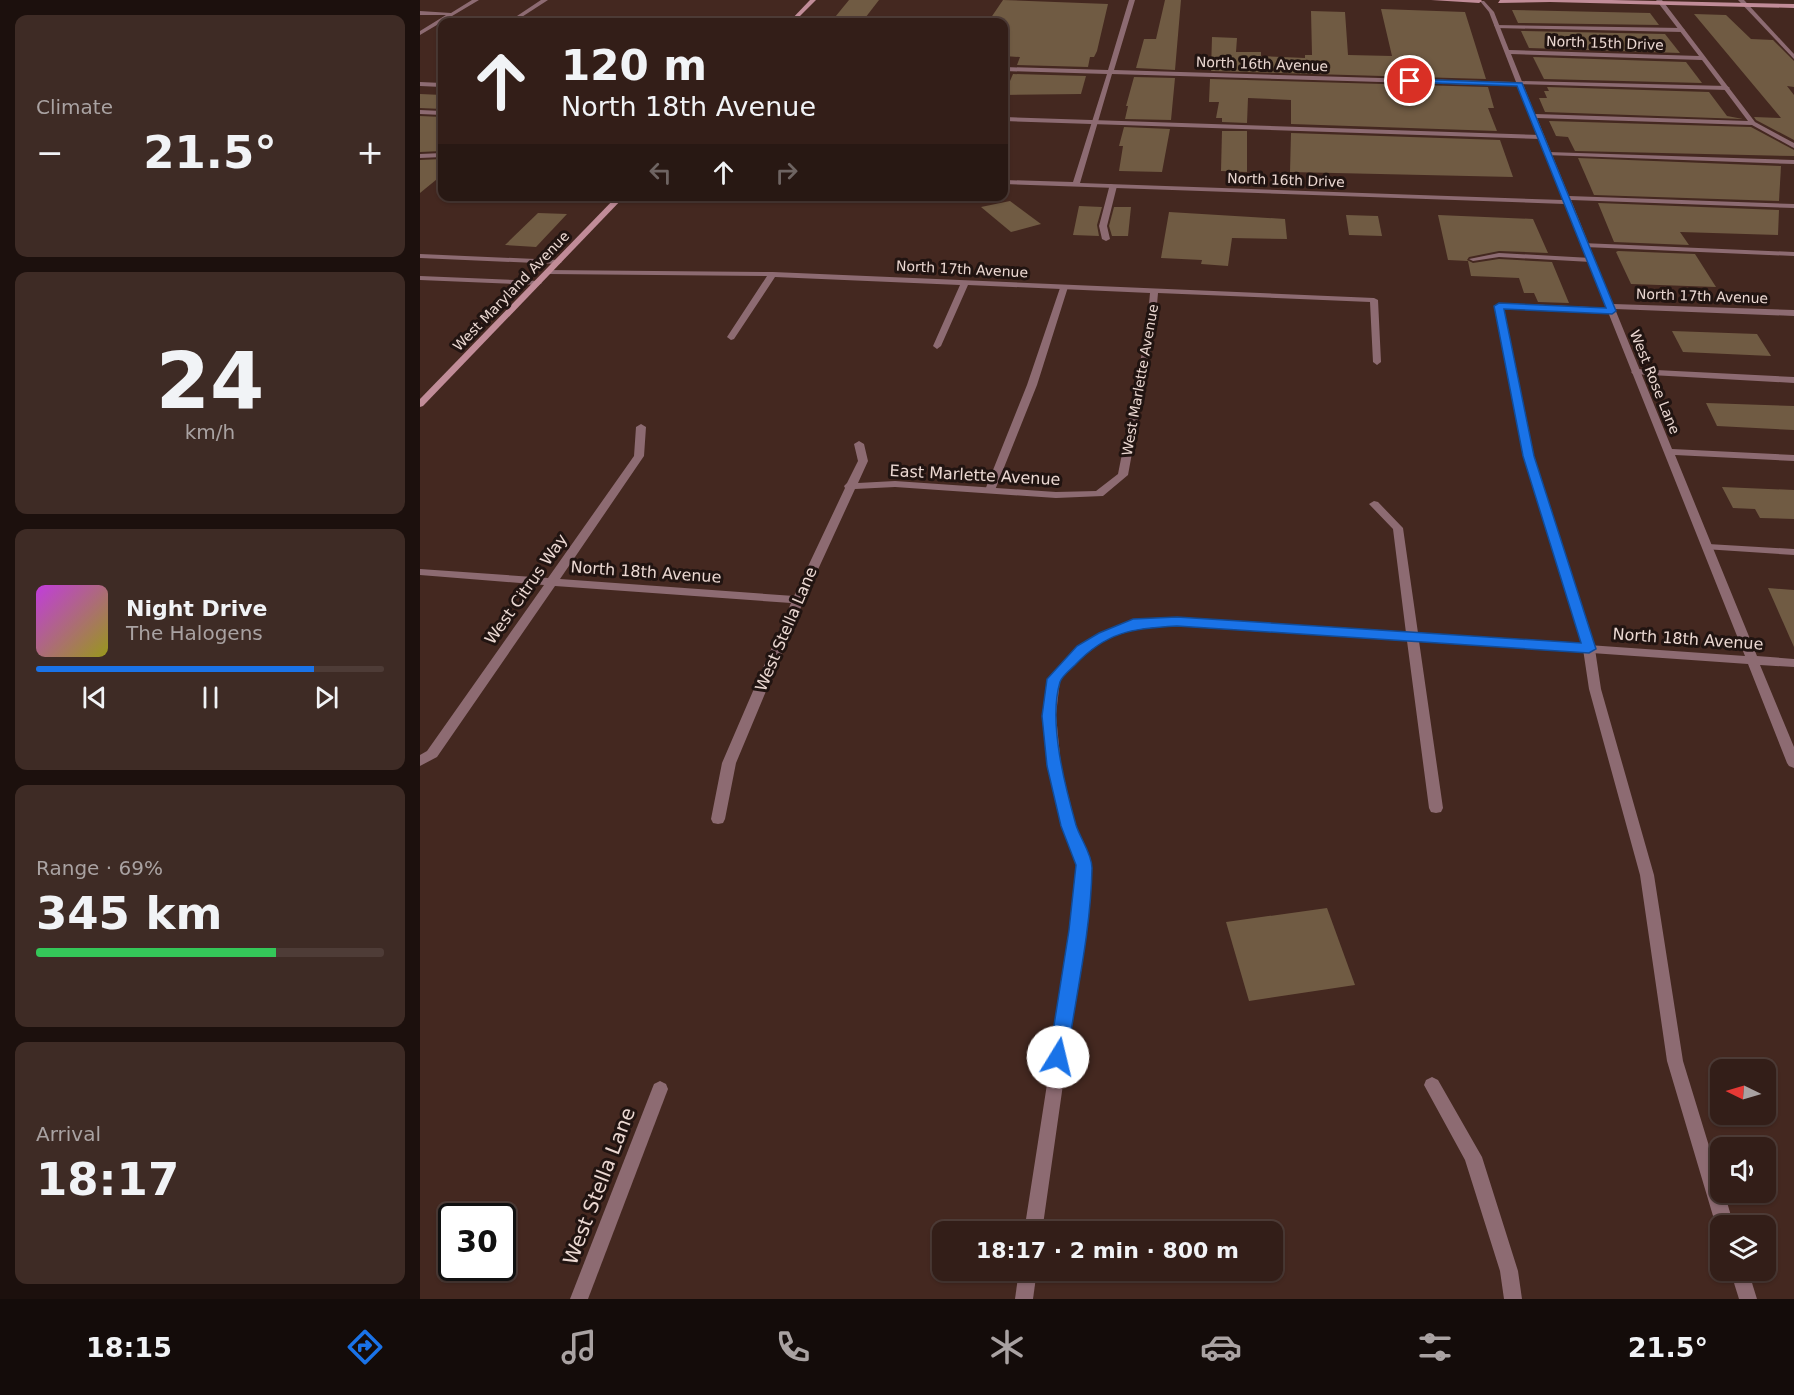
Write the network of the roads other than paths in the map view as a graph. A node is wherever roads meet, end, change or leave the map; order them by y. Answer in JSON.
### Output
{"nodes":[{"id":1,"x":476,"y":0,"type":"edge"},
{"id":2,"x":545,"y":0,"type":"edge"},
{"id":3,"x":813,"y":0,"type":"edge"},
{"id":4,"x":1132,"y":0,"type":"edge"},
{"id":5,"x":1434,"y":0,"type":"edge"},
{"id":6,"x":1550,"y":0,"type":"edge"},
{"id":7,"x":1575,"y":0,"type":"edge"},
{"id":8,"x":1741,"y":0,"type":"edge"},
{"id":9,"x":1479,"y":1,"type":"edge"},
{"id":10,"x":1660,"y":1,"type":"edge"},
{"id":11,"x":1496,"y":4,"type":"edge"},
{"id":12,"x":1747,"y":5,"type":"junction"},
{"id":13,"x":1794,"y":6,"type":"edge"},
{"id":14,"x":420,"y":13,"type":"edge"},
{"id":15,"x":452,"y":14,"type":"junction"},
{"id":16,"x":445,"y":18,"type":"edge"},
{"id":17,"x":517,"y":18,"type":"edge"},
{"id":18,"x":795,"y":18,"type":"edge"},
{"id":19,"x":438,"y":22,"type":"edge"},
{"id":20,"x":1496,"y":26,"type":"junction"},
{"id":21,"x":1682,"y":30,"type":"junction"},
{"id":22,"x":420,"y":33,"type":"edge"},
{"id":23,"x":1507,"y":52,"type":"junction"},
{"id":24,"x":1794,"y":57,"type":"edge"},
{"id":25,"x":1702,"y":58,"type":"junction"},
{"id":26,"x":1008,"y":69,"type":"edge"},
{"id":27,"x":1110,"y":72,"type":"junction"},
{"id":28,"x":420,"y":84,"type":"edge"},
{"id":29,"x":1519,"y":84,"type":"junction"},
{"id":30,"x":438,"y":85,"type":"edge"},
{"id":31,"x":1727,"y":88,"type":"junction"},
{"id":32,"x":420,"y":112,"type":"edge"},
{"id":33,"x":438,"y":112,"type":"edge"},
{"id":34,"x":1533,"y":116,"type":"junction"},
{"id":35,"x":1008,"y":119,"type":"edge"},
{"id":36,"x":1094,"y":122,"type":"junction"},
{"id":37,"x":1753,"y":123,"type":"junction"},
{"id":38,"x":1541,"y":137,"type":"junction"},
{"id":39,"x":1794,"y":146,"type":"edge"},
{"id":40,"x":1548,"y":154,"type":"junction"},
{"id":41,"x":438,"y":155,"type":"edge"},
{"id":42,"x":420,"y":156,"type":"edge"},
{"id":43,"x":1794,"y":162,"type":"edge"},
{"id":44,"x":1008,"y":182,"type":"edge"},
{"id":45,"x":1076,"y":184,"type":"junction"},
{"id":46,"x":1113,"y":186,"type":"junction"},
{"id":47,"x":1567,"y":200,"type":"junction"},
{"id":48,"x":617,"y":201,"type":"edge"},
{"id":49,"x":1794,"y":206,"type":"edge"},
{"id":50,"x":1106,"y":239,"type":"dead end"},
{"id":51,"x":1585,"y":245,"type":"junction"},
{"id":52,"x":1794,"y":254,"type":"edge"},
{"id":53,"x":420,"y":256,"type":"edge"},
{"id":54,"x":1473,"y":259,"type":"dead end"},
{"id":55,"x":1591,"y":260,"type":"junction"},
{"id":56,"x":558,"y":262,"type":"junction"},
{"id":57,"x":548,"y":272,"type":"junction"},
{"id":58,"x":772,"y":274,"type":"junction"},
{"id":59,"x":420,"y":278,"type":"edge"},
{"id":60,"x":538,"y":283,"type":"junction"},
{"id":61,"x":965,"y":283,"type":"junction"},
{"id":62,"x":1064,"y":287,"type":"junction"},
{"id":63,"x":1154,"y":290,"type":"junction"},
{"id":64,"x":1611,"y":308,"type":"junction"},
{"id":65,"x":1794,"y":313,"type":"edge"},
{"id":66,"x":731,"y":337,"type":"dead end"},
{"id":67,"x":937,"y":346,"type":"dead end"},
{"id":68,"x":1377,"y":362,"type":"dead end"},
{"id":69,"x":1636,"y":372,"type":"junction"},
{"id":70,"x":1794,"y":380,"type":"edge"},
{"id":71,"x":420,"y":404,"type":"edge"},
{"id":72,"x":641,"y":427,"type":"dead end"},
{"id":73,"x":859,"y":444,"type":"dead end"},
{"id":74,"x":1669,"y":452,"type":"junction"},
{"id":75,"x":1794,"y":458,"type":"edge"},
{"id":76,"x":849,"y":486,"type":"junction"},
{"id":77,"x":990,"y":490,"type":"junction"},
{"id":78,"x":1099,"y":494,"type":"joint"},
{"id":79,"x":1374,"y":504,"type":"dead end"},
{"id":80,"x":1708,"y":547,"type":"junction"},
{"id":81,"x":1794,"y":552,"type":"edge"},
{"id":82,"x":420,"y":572,"type":"edge"},
{"id":83,"x":552,"y":581,"type":"junction"},
{"id":84,"x":798,"y":600,"type":"junction"},
{"id":85,"x":1414,"y":639,"type":"junction"},
{"id":86,"x":1589,"y":649,"type":"junction"},
{"id":87,"x":1753,"y":660,"type":"junction"},
{"id":88,"x":1794,"y":663,"type":"edge"},
{"id":89,"x":420,"y":761,"type":"edge"},
{"id":90,"x":1794,"y":763,"type":"edge"},
{"id":91,"x":1436,"y":808,"type":"dead end"},
{"id":92,"x":718,"y":819,"type":"dead end"},
{"id":93,"x":1432,"y":1085,"type":"dead end"},
{"id":94,"x":660,"y":1089,"type":"dead end"},
{"id":95,"x":1722,"y":1215,"type":"edge"},
{"id":96,"x":1036,"y":1221,"type":"edge"},
{"id":97,"x":1026,"y":1281,"type":"edge"},
{"id":98,"x":1742,"y":1281,"type":"edge"},
{"id":99,"x":579,"y":1299,"type":"edge"},
{"id":100,"x":1024,"y":1299,"type":"edge"},
{"id":101,"x":1513,"y":1299,"type":"edge"},
{"id":102,"x":1748,"y":1299,"type":"edge"}],
"edges":[{"from":1,"to":15,"type":"street"},
{"from":2,"to":17,"type":"street"},
{"from":3,"to":18,"type":"street"},
{"from":4,"to":27,"type":"street"},
{"from":5,"to":9,"type":"street"},
{"from":6,"to":7,"type":"street"},
{"from":6,"to":11,"type":"street"},
{"from":7,"to":10,"type":"street"},
{"from":8,"to":12,"type":"street"},
{"from":9,"to":11,"type":"street","name":"West Rose Lane"},
{"from":9,"to":11,"type":"street"},
{"from":10,"to":12,"type":"street"},
{"from":10,"to":21,"type":"street"},
{"from":11,"to":20,"type":"street","name":"West Rose Lane"},
{"from":12,"to":13,"type":"street"},
{"from":12,"to":24,"type":"street"},
{"from":14,"to":15,"type":"street"},
{"from":15,"to":16,"type":"street"},
{"from":19,"to":22,"type":"street"},
{"from":20,"to":21,"type":"street"},
{"from":20,"to":23,"type":"street","name":"West Rose Lane"},
{"from":21,"to":25,"type":"street"},
{"from":23,"to":25,"type":"street","name":"North 15th Drive"},
{"from":23,"to":29,"type":"street","name":"West Rose Lane"},
{"from":25,"to":31,"type":"street"},
{"from":26,"to":27,"type":"street","name":"North 16th Avenue"},
{"from":27,"to":29,"type":"street","name":"North 16th Avenue"},
{"from":27,"to":36,"type":"street"},
{"from":28,"to":30,"type":"street"},
{"from":29,"to":31,"type":"street","name":"North 16th Avenue"},
{"from":29,"to":34,"type":"street","name":"West Rose Lane"},
{"from":31,"to":37,"type":"street"},
{"from":32,"to":33,"type":"street"},
{"from":34,"to":37,"type":"street"},
{"from":34,"to":38,"type":"street","name":"West Rose Lane"},
{"from":35,"to":36,"type":"street"},
{"from":36,"to":38,"type":"street"},
{"from":36,"to":45,"type":"street"},
{"from":37,"to":39,"type":"street"},
{"from":38,"to":40,"type":"street","name":"West Rose Lane"},
{"from":40,"to":43,"type":"street"},
{"from":40,"to":47,"type":"street","name":"West Rose Lane"},
{"from":41,"to":42,"type":"street"},
{"from":44,"to":45,"type":"street","name":"North 16th Drive"},
{"from":45,"to":46,"type":"street","name":"North 16th Drive"},
{"from":46,"to":47,"type":"street","name":"North 16th Drive"},
{"from":46,"to":50,"type":"street"},
{"from":47,"to":49,"type":"street","name":"North 16th Drive"},
{"from":47,"to":51,"type":"street","name":"West Rose Lane"},
{"from":48,"to":56,"type":"street","name":"West Maryland Avenue"},
{"from":51,"to":52,"type":"street"},
{"from":51,"to":55,"type":"street","name":"West Rose Lane"},
{"from":53,"to":56,"type":"street"},
{"from":54,"to":55,"type":"street"},
{"from":55,"to":64,"type":"street","name":"West Rose Lane"},
{"from":56,"to":57,"type":"street","name":"West Maryland Avenue"},
{"from":57,"to":58,"type":"street","name":"North 17th Avenue"},
{"from":57,"to":60,"type":"street","name":"West Maryland Avenue"},
{"from":58,"to":61,"type":"street","name":"North 17th Avenue"},
{"from":58,"to":66,"type":"street"},
{"from":59,"to":60,"type":"street"},
{"from":60,"to":71,"type":"street","name":"West Maryland Avenue"},
{"from":61,"to":62,"type":"street","name":"North 17th Avenue"},
{"from":61,"to":67,"type":"street"},
{"from":62,"to":63,"type":"street","name":"North 17th Avenue"},
{"from":62,"to":77,"type":"street"},
{"from":63,"to":68,"type":"street","name":"North 17th Avenue"},
{"from":63,"to":78,"type":"street","name":"West Marlette Avenue"},
{"from":64,"to":65,"type":"street","name":"North 17th Avenue"},
{"from":64,"to":69,"type":"street","name":"West Rose Lane"},
{"from":64,"to":86,"type":"street","name":"North 17th Avenue"},
{"from":69,"to":70,"type":"street"},
{"from":69,"to":74,"type":"street","name":"West Rose Lane"},
{"from":72,"to":83,"type":"street","name":"West Citrus Way"},
{"from":73,"to":76,"type":"street","name":"West Stella Lane"},
{"from":74,"to":75,"type":"street"},
{"from":74,"to":80,"type":"street","name":"West Rose Lane"},
{"from":76,"to":77,"type":"street","name":"East Marlette Avenue"},
{"from":76,"to":84,"type":"street","name":"West Stella Lane"},
{"from":77,"to":78,"type":"street","name":"East Marlette Avenue"},
{"from":79,"to":85,"type":"street"},
{"from":80,"to":81,"type":"street"},
{"from":80,"to":87,"type":"street","name":"West Rose Lane"},
{"from":82,"to":83,"type":"street","name":"North 18th Avenue"},
{"from":83,"to":84,"type":"street","name":"North 18th Avenue"},
{"from":83,"to":89,"type":"street","name":"West Citrus Way"},
{"from":84,"to":92,"type":"street","name":"West Stella Lane"},
{"from":85,"to":86,"type":"street","name":"North 18th Avenue"},
{"from":85,"to":91,"type":"street"},
{"from":85,"to":96,"type":"street","name":"North 18th Avenue"},
{"from":86,"to":87,"type":"street","name":"North 18th Avenue"},
{"from":86,"to":95,"type":"street"},
{"from":87,"to":88,"type":"street","name":"North 18th Avenue"},
{"from":87,"to":90,"type":"street","name":"West Rose Lane"},
{"from":93,"to":101,"type":"street"},
{"from":94,"to":99,"type":"street","name":"West Stella Lane"},
{"from":97,"to":100,"type":"street"},
{"from":98,"to":102,"type":"street"}]}
